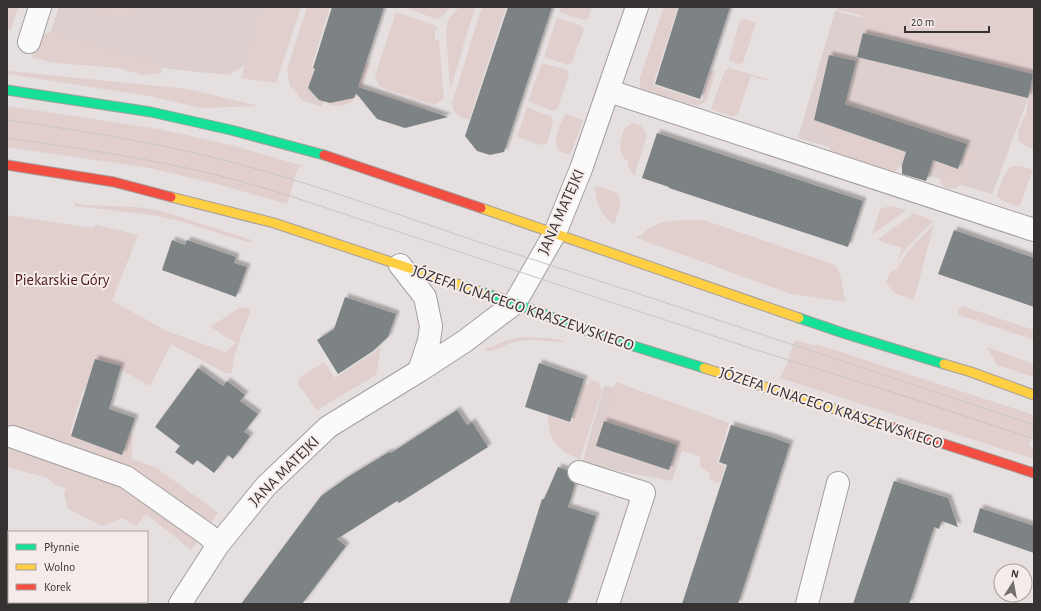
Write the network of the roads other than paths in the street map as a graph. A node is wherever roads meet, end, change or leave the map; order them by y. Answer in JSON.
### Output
{"nodes":[{"id":1,"x":40,"y":7,"type":"edge"},
{"id":2,"x":637,"y":7,"type":"edge"},
{"id":3,"x":29,"y":42,"type":"dead end"},
{"id":4,"x":7,"y":90,"type":"edge"},
{"id":5,"x":609,"y":91,"type":"junction"},
{"id":6,"x":7,"y":165,"type":"edge"},
{"id":7,"x":1034,"y":230,"type":"edge"},
{"id":8,"x":555,"y":233,"type":"junction"},
{"id":9,"x":400,"y":265,"type":"junction"},
{"id":10,"x":515,"y":303,"type":"junction"},
{"id":11,"x":419,"y":371,"type":"junction"},
{"id":12,"x":1034,"y":395,"type":"edge"},
{"id":13,"x":13,"y":437,"type":"dead end"},
{"id":14,"x":579,"y":472,"type":"dead end"},
{"id":15,"x":1034,"y":473,"type":"edge"},
{"id":16,"x":838,"y":483,"type":"dead end"},
{"id":17,"x":218,"y":545,"type":"junction"},
{"id":18,"x":180,"y":604,"type":"edge"},
{"id":19,"x":608,"y":604,"type":"edge"},
{"id":20,"x":807,"y":604,"type":"edge"}],
"edges":[{"from":1,"to":3,"type":"street"},
{"from":2,"to":5,"type":"street","name":"JANA MATEJKI"},
{"from":4,"to":8,"type":"main road"},
{"from":5,"to":7,"type":"street"},
{"from":5,"to":8,"type":"street","name":"JANA MATEJKI"},
{"from":6,"to":9,"type":"main road","name":"JÓZEFA IGNACEGO KRASZEWSKIEGO"},
{"from":8,"to":10,"type":"street","name":"JANA MATEJKI"},
{"from":8,"to":12,"type":"main road"},
{"from":9,"to":10,"type":"main road","name":"JÓZEFA IGNACEGO KRASZEWSKIEGO"},
{"from":9,"to":11,"type":"street"},
{"from":10,"to":11,"type":"street","name":"JANA MATEJKI"},
{"from":10,"to":15,"type":"main road","name":"JÓZEFA IGNACEGO KRASZEWSKIEGO"},
{"from":11,"to":17,"type":"street","name":"JANA MATEJKI"},
{"from":13,"to":17,"type":"street"},
{"from":14,"to":19,"type":"street"},
{"from":16,"to":20,"type":"street"},
{"from":17,"to":18,"type":"street","name":"JANA MATEJKI"}]}
